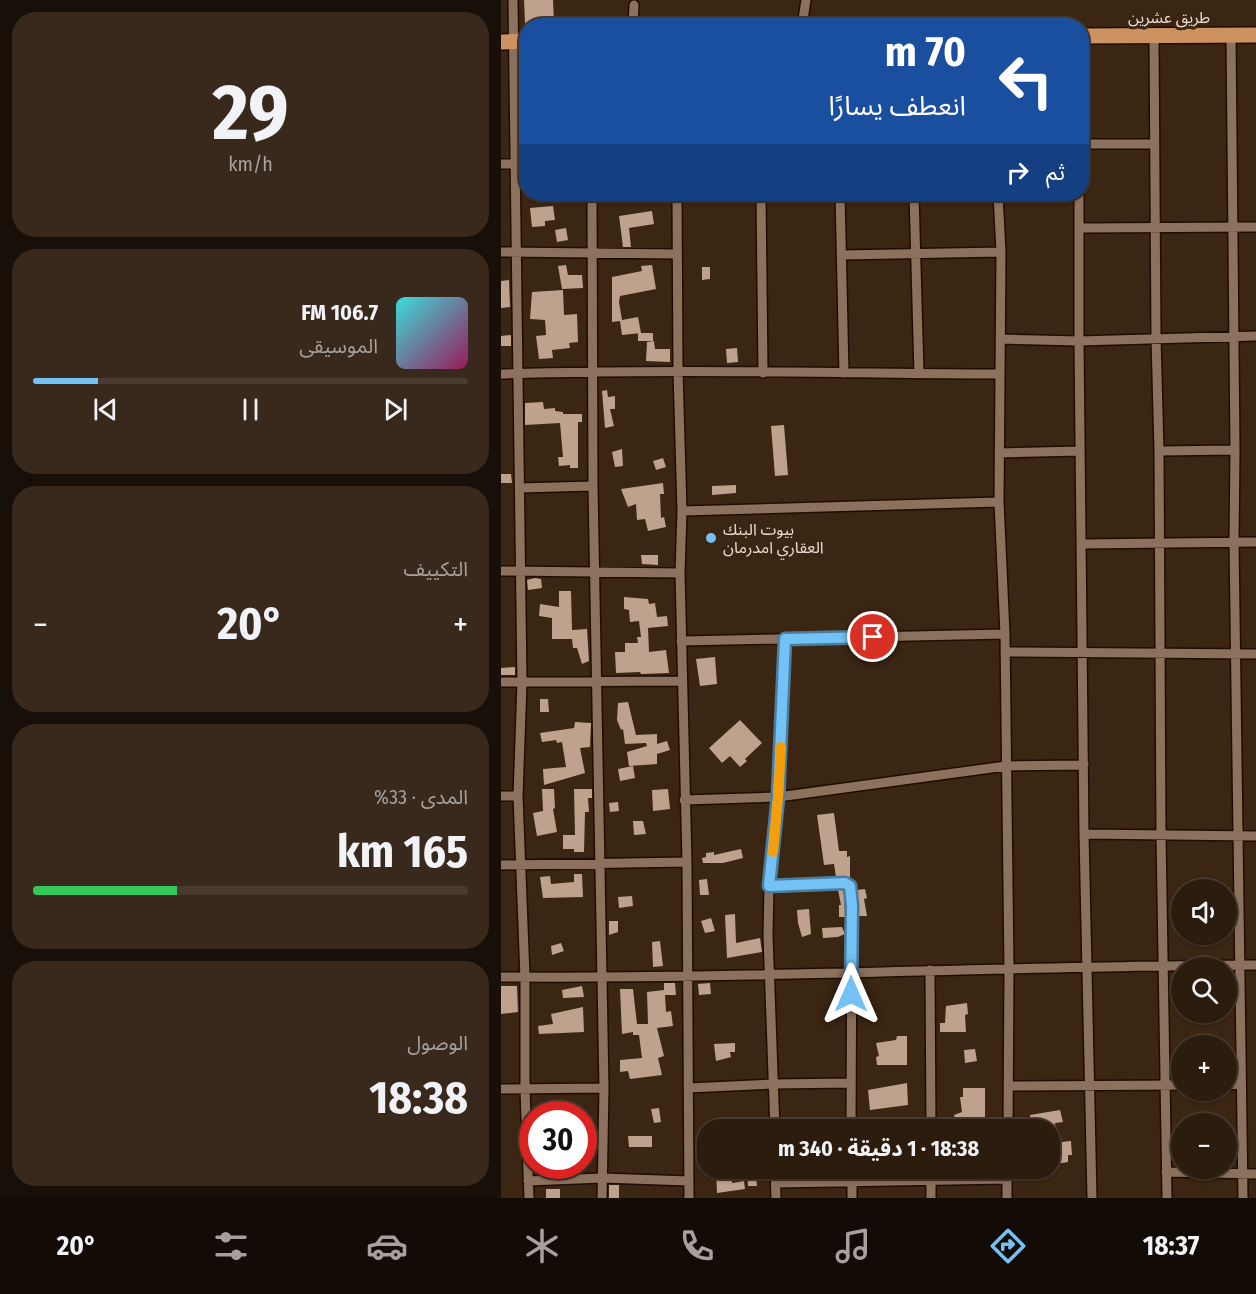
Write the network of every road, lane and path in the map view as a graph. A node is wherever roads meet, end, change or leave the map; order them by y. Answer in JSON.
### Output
{"nodes":[{"id":1,"x":513,"y":0,"type":"edge"},
{"id":2,"x":806,"y":0,"type":"edge"},
{"id":3,"x":634,"y":5,"type":"dead end"},
{"id":4,"x":633,"y":18,"type":"edge"},
{"id":5,"x":803,"y":18,"type":"edge"},
{"id":6,"x":1154,"y":35,"type":"junction"},
{"id":7,"x":1256,"y":35,"type":"edge"},
{"id":8,"x":1089,"y":36,"type":"edge"},
{"id":9,"x":1231,"y":36,"type":"junction"},
{"id":10,"x":514,"y":42,"type":"edge"},
{"id":11,"x":1089,"y":144,"type":"edge"},
{"id":12,"x":1154,"y":144,"type":"junction"},
{"id":13,"x":501,"y":164,"type":"edge"},
{"id":14,"x":515,"y":164,"type":"junction"},
{"id":15,"x":592,"y":201,"type":"edge"},
{"id":16,"x":677,"y":201,"type":"edge"},
{"id":17,"x":761,"y":201,"type":"edge"},
{"id":18,"x":840,"y":201,"type":"edge"},
{"id":19,"x":914,"y":201,"type":"edge"},
{"id":20,"x":999,"y":201,"type":"edge"},
{"id":21,"x":1079,"y":201,"type":"edge"},
{"id":22,"x":1231,"y":227,"type":"junction"},
{"id":23,"x":1256,"y":227,"type":"edge"},
{"id":24,"x":1080,"y":228,"type":"junction"},
{"id":25,"x":1155,"y":228,"type":"junction"},
{"id":26,"x":501,"y":252,"type":"edge"},
{"id":27,"x":517,"y":252,"type":"junction"},
{"id":28,"x":593,"y":252,"type":"junction"},
{"id":29,"x":917,"y":252,"type":"junction"},
{"id":30,"x":1001,"y":252,"type":"junction"},
{"id":31,"x":678,"y":254,"type":"junction"},
{"id":32,"x":841,"y":255,"type":"junction"},
{"id":33,"x":1234,"y":336,"type":"junction"},
{"id":34,"x":1256,"y":336,"type":"edge"},
{"id":35,"x":1156,"y":338,"type":"junction"},
{"id":36,"x":1000,"y":339,"type":"junction"},
{"id":37,"x":1079,"y":341,"type":"junction"},
{"id":38,"x":678,"y":371,"type":"junction"},
{"id":39,"x":518,"y":373,"type":"junction"},
{"id":40,"x":593,"y":373,"type":"junction"},
{"id":41,"x":844,"y":373,"type":"junction"},
{"id":42,"x":501,"y":374,"type":"edge"},
{"id":43,"x":763,"y":374,"type":"junction"},
{"id":44,"x":919,"y":374,"type":"junction"},
{"id":45,"x":999,"y":374,"type":"junction"},
{"id":46,"x":1235,"y":450,"type":"junction"},
{"id":47,"x":1080,"y":451,"type":"junction"},
{"id":48,"x":1159,"y":451,"type":"junction"},
{"id":49,"x":999,"y":453,"type":"junction"},
{"id":50,"x":593,"y":486,"type":"junction"},
{"id":51,"x":520,"y":488,"type":"junction"},
{"id":52,"x":999,"y":502,"type":"junction"},
{"id":53,"x":682,"y":511,"type":"junction"},
{"id":54,"x":1235,"y":542,"type":"junction"},
{"id":55,"x":1256,"y":542,"type":"edge"},
{"id":56,"x":1158,"y":543,"type":"junction"},
{"id":57,"x":1082,"y":544,"type":"junction"},
{"id":58,"x":501,"y":571,"type":"edge"},
{"id":59,"x":520,"y":571,"type":"junction"},
{"id":60,"x":595,"y":573,"type":"junction"},
{"id":61,"x":680,"y":573,"type":"junction"},
{"id":62,"x":1005,"y":634,"type":"junction"},
{"id":63,"x":785,"y":639,"type":"junction"},
{"id":64,"x":681,"y":641,"type":"junction"},
{"id":65,"x":1005,"y":652,"type":"junction"},
{"id":66,"x":1082,"y":653,"type":"junction"},
{"id":67,"x":1159,"y":654,"type":"junction"},
{"id":68,"x":1237,"y":654,"type":"junction"},
{"id":69,"x":1256,"y":654,"type":"edge"},
{"id":70,"x":682,"y":681,"type":"junction"},
{"id":71,"x":501,"y":682,"type":"edge"},
{"id":72,"x":596,"y":682,"type":"junction"},
{"id":73,"x":522,"y":683,"type":"junction"},
{"id":74,"x":1084,"y":765,"type":"junction"},
{"id":75,"x":1006,"y":766,"type":"junction"},
{"id":76,"x":501,"y":796,"type":"edge"},
{"id":77,"x":518,"y":796,"type":"junction"},
{"id":78,"x":778,"y":797,"type":"junction"},
{"id":79,"x":684,"y":800,"type":"junction"},
{"id":80,"x":1084,"y":834,"type":"junction"},
{"id":81,"x":1161,"y":835,"type":"junction"},
{"id":82,"x":1239,"y":836,"type":"junction"},
{"id":83,"x":1256,"y":836,"type":"edge"},
{"id":84,"x":687,"y":862,"type":"junction"},
{"id":85,"x":601,"y":863,"type":"junction"},
{"id":86,"x":501,"y":865,"type":"edge"},
{"id":87,"x":522,"y":866,"type":"junction"},
{"id":88,"x":769,"y":886,"type":"junction"},
{"id":89,"x":1239,"y":965,"type":"junction"},
{"id":90,"x":1256,"y":965,"type":"edge"},
{"id":91,"x":1163,"y":966,"type":"junction"},
{"id":92,"x":1088,"y":967,"type":"junction"},
{"id":93,"x":1009,"y":969,"type":"junction"},
{"id":94,"x":930,"y":970,"type":"junction"},
{"id":95,"x":851,"y":972,"type":"junction"},
{"id":96,"x":771,"y":975,"type":"junction"},
{"id":97,"x":501,"y":977,"type":"edge"},
{"id":98,"x":525,"y":977,"type":"junction"},
{"id":99,"x":602,"y":977,"type":"junction"},
{"id":100,"x":687,"y":977,"type":"junction"},
{"id":101,"x":851,"y":1083,"type":"junction"},
{"id":102,"x":773,"y":1084,"type":"junction"},
{"id":103,"x":1237,"y":1084,"type":"edge"},
{"id":104,"x":1241,"y":1084,"type":"junction"},
{"id":105,"x":1008,"y":1086,"type":"junction"},
{"id":106,"x":1165,"y":1086,"type":"junction"},
{"id":107,"x":1171,"y":1086,"type":"edge"},
{"id":108,"x":1091,"y":1087,"type":"junction"},
{"id":109,"x":604,"y":1088,"type":"junction"},
{"id":110,"x":688,"y":1088,"type":"junction"},
{"id":111,"x":501,"y":1089,"type":"edge"},
{"id":112,"x":525,"y":1090,"type":"junction"},
{"id":113,"x":775,"y":1119,"type":"edge"},
{"id":114,"x":851,"y":1119,"type":"edge"},
{"id":115,"x":931,"y":1119,"type":"edge"},
{"id":116,"x":1008,"y":1119,"type":"edge"},
{"id":117,"x":1166,"y":1172,"type":"junction"},
{"id":118,"x":1242,"y":1174,"type":"junction"},
{"id":119,"x":1256,"y":1174,"type":"edge"},
{"id":120,"x":601,"y":1178,"type":"junction"},
{"id":121,"x":776,"y":1179,"type":"edge"},
{"id":122,"x":1007,"y":1179,"type":"joint"},
{"id":123,"x":931,"y":1180,"type":"junction"},
{"id":124,"x":528,"y":1181,"type":"junction"},
{"id":125,"x":689,"y":1181,"type":"junction"},
{"id":126,"x":852,"y":1181,"type":"junction"},
{"id":127,"x":776,"y":1182,"type":"junction"},
{"id":128,"x":529,"y":1198,"type":"edge"},
{"id":129,"x":602,"y":1198,"type":"edge"},
{"id":130,"x":689,"y":1198,"type":"edge"},
{"id":131,"x":776,"y":1198,"type":"edge"},
{"id":132,"x":852,"y":1198,"type":"edge"},
{"id":133,"x":931,"y":1198,"type":"edge"},
{"id":134,"x":1008,"y":1198,"type":"edge"},
{"id":135,"x":1092,"y":1198,"type":"edge"},
{"id":136,"x":1167,"y":1198,"type":"edge"},
{"id":137,"x":1243,"y":1198,"type":"edge"}],
"edges":[{"from":1,"to":10,"type":"street"},
{"from":2,"to":5,"type":"street"},
{"from":3,"to":4,"type":"street"},
{"from":6,"to":8,"type":"main road","name":"طريق عشرين"},
{"from":6,"to":9,"type":"main road","name":"طريق عشرين"},
{"from":6,"to":12,"type":"street"},
{"from":7,"to":9,"type":"main road","name":"طريق عشرين"},
{"from":9,"to":22,"type":"street"},
{"from":10,"to":14,"type":"street"},
{"from":11,"to":12,"type":"street"},
{"from":12,"to":25,"type":"street"},
{"from":13,"to":14,"type":"street"},
{"from":14,"to":27,"type":"street"},
{"from":15,"to":28,"type":"street"},
{"from":16,"to":31,"type":"street"},
{"from":17,"to":43,"type":"street"},
{"from":18,"to":32,"type":"street"},
{"from":19,"to":29,"type":"street"},
{"from":20,"to":30,"type":"street"},
{"from":21,"to":24,"type":"street"},
{"from":22,"to":23,"type":"street"},
{"from":22,"to":25,"type":"street"},
{"from":22,"to":33,"type":"street"},
{"from":24,"to":25,"type":"street"},
{"from":24,"to":37,"type":"street"},
{"from":25,"to":35,"type":"street"},
{"from":26,"to":27,"type":"street"},
{"from":27,"to":28,"type":"street"},
{"from":27,"to":39,"type":"street"},
{"from":28,"to":31,"type":"street"},
{"from":28,"to":40,"type":"street"},
{"from":29,"to":30,"type":"street"},
{"from":29,"to":32,"type":"street"},
{"from":29,"to":44,"type":"street"},
{"from":30,"to":36,"type":"street"},
{"from":31,"to":38,"type":"street"},
{"from":32,"to":41,"type":"street"},
{"from":33,"to":34,"type":"street"},
{"from":33,"to":35,"type":"street"},
{"from":33,"to":46,"type":"street"},
{"from":35,"to":37,"type":"street"},
{"from":35,"to":48,"type":"street"},
{"from":36,"to":37,"type":"street"},
{"from":36,"to":45,"type":"street"},
{"from":37,"to":47,"type":"street"},
{"from":38,"to":40,"type":"street"},
{"from":38,"to":43,"type":"street"},
{"from":38,"to":53,"type":"street"},
{"from":39,"to":40,"type":"street"},
{"from":39,"to":42,"type":"street"},
{"from":39,"to":51,"type":"street"},
{"from":40,"to":50,"type":"street"},
{"from":41,"to":43,"type":"street"},
{"from":41,"to":44,"type":"street"},
{"from":44,"to":45,"type":"street"},
{"from":45,"to":49,"type":"street"},
{"from":46,"to":48,"type":"street"},
{"from":46,"to":54,"type":"street"},
{"from":47,"to":49,"type":"street"},
{"from":47,"to":57,"type":"street"},
{"from":48,"to":56,"type":"street"},
{"from":49,"to":52,"type":"street"},
{"from":50,"to":51,"type":"street"},
{"from":50,"to":60,"type":"street"},
{"from":51,"to":59,"type":"street"},
{"from":52,"to":53,"type":"street"},
{"from":52,"to":62,"type":"street"},
{"from":53,"to":61,"type":"street"},
{"from":54,"to":55,"type":"street"},
{"from":54,"to":56,"type":"street"},
{"from":54,"to":68,"type":"street"},
{"from":56,"to":57,"type":"street"},
{"from":56,"to":67,"type":"street"},
{"from":57,"to":66,"type":"street"},
{"from":58,"to":59,"type":"street"},
{"from":59,"to":60,"type":"street"},
{"from":59,"to":73,"type":"street"},
{"from":60,"to":61,"type":"street"},
{"from":60,"to":72,"type":"street"},
{"from":61,"to":64,"type":"street"},
{"from":62,"to":63,"type":"street"},
{"from":62,"to":65,"type":"street"},
{"from":63,"to":64,"type":"street"},
{"from":63,"to":78,"type":"street"},
{"from":64,"to":70,"type":"street"},
{"from":65,"to":66,"type":"street"},
{"from":65,"to":75,"type":"street"},
{"from":66,"to":67,"type":"street"},
{"from":66,"to":74,"type":"street"},
{"from":67,"to":68,"type":"street"},
{"from":67,"to":81,"type":"street"},
{"from":68,"to":69,"type":"street"},
{"from":68,"to":82,"type":"street"},
{"from":70,"to":72,"type":"street"},
{"from":70,"to":79,"type":"street"},
{"from":71,"to":73,"type":"street"},
{"from":72,"to":73,"type":"street"},
{"from":72,"to":85,"type":"street"},
{"from":73,"to":77,"type":"street"},
{"from":74,"to":75,"type":"street"},
{"from":74,"to":80,"type":"street"},
{"from":75,"to":78,"type":"street"},
{"from":75,"to":93,"type":"street"},
{"from":76,"to":77,"type":"street"},
{"from":77,"to":87,"type":"street"},
{"from":78,"to":79,"type":"street"},
{"from":78,"to":88,"type":"street"},
{"from":79,"to":84,"type":"street"},
{"from":80,"to":81,"type":"street"},
{"from":80,"to":92,"type":"street"},
{"from":81,"to":82,"type":"street"},
{"from":81,"to":91,"type":"street"},
{"from":82,"to":83,"type":"street"},
{"from":82,"to":89,"type":"street"},
{"from":84,"to":85,"type":"street"},
{"from":84,"to":100,"type":"street"},
{"from":85,"to":87,"type":"street"},
{"from":85,"to":99,"type":"street"},
{"from":86,"to":87,"type":"street"},
{"from":87,"to":98,"type":"street"},
{"from":88,"to":95,"type":"street"},
{"from":88,"to":96,"type":"street"},
{"from":89,"to":90,"type":"street"},
{"from":89,"to":91,"type":"street"},
{"from":89,"to":104,"type":"street"},
{"from":91,"to":92,"type":"street"},
{"from":91,"to":106,"type":"street"},
{"from":92,"to":93,"type":"street"},
{"from":92,"to":108,"type":"street"},
{"from":93,"to":94,"type":"street"},
{"from":93,"to":105,"type":"street"},
{"from":94,"to":95,"type":"street"},
{"from":94,"to":115,"type":"street"},
{"from":95,"to":96,"type":"street"},
{"from":95,"to":101,"type":"street"},
{"from":96,"to":100,"type":"street"},
{"from":96,"to":102,"type":"street"},
{"from":97,"to":98,"type":"street"},
{"from":98,"to":99,"type":"street"},
{"from":98,"to":112,"type":"street"},
{"from":99,"to":100,"type":"street"},
{"from":99,"to":109,"type":"street"},
{"from":100,"to":110,"type":"street"},
{"from":101,"to":102,"type":"street"},
{"from":101,"to":114,"type":"street"},
{"from":102,"to":110,"type":"street"},
{"from":102,"to":113,"type":"street"},
{"from":103,"to":104,"type":"street"},
{"from":104,"to":118,"type":"street"},
{"from":105,"to":108,"type":"street"},
{"from":105,"to":116,"type":"street"},
{"from":106,"to":107,"type":"street"},
{"from":106,"to":108,"type":"street"},
{"from":106,"to":117,"type":"street"},
{"from":108,"to":135,"type":"street"},
{"from":109,"to":112,"type":"street"},
{"from":109,"to":120,"type":"street"},
{"from":110,"to":125,"type":"street"},
{"from":111,"to":112,"type":"street"},
{"from":112,"to":124,"type":"street"},
{"from":117,"to":118,"type":"street"},
{"from":117,"to":136,"type":"street"},
{"from":118,"to":119,"type":"street"},
{"from":118,"to":137,"type":"street"},
{"from":120,"to":124,"type":"street"},
{"from":120,"to":125,"type":"street"},
{"from":120,"to":129,"type":"street"},
{"from":121,"to":127,"type":"street"},
{"from":122,"to":123,"type":"street"},
{"from":122,"to":134,"type":"street"},
{"from":123,"to":126,"type":"street"},
{"from":123,"to":133,"type":"street"},
{"from":124,"to":128,"type":"street"},
{"from":125,"to":130,"type":"street"},
{"from":126,"to":127,"type":"street"},
{"from":126,"to":132,"type":"street"},
{"from":127,"to":131,"type":"street"}]}
